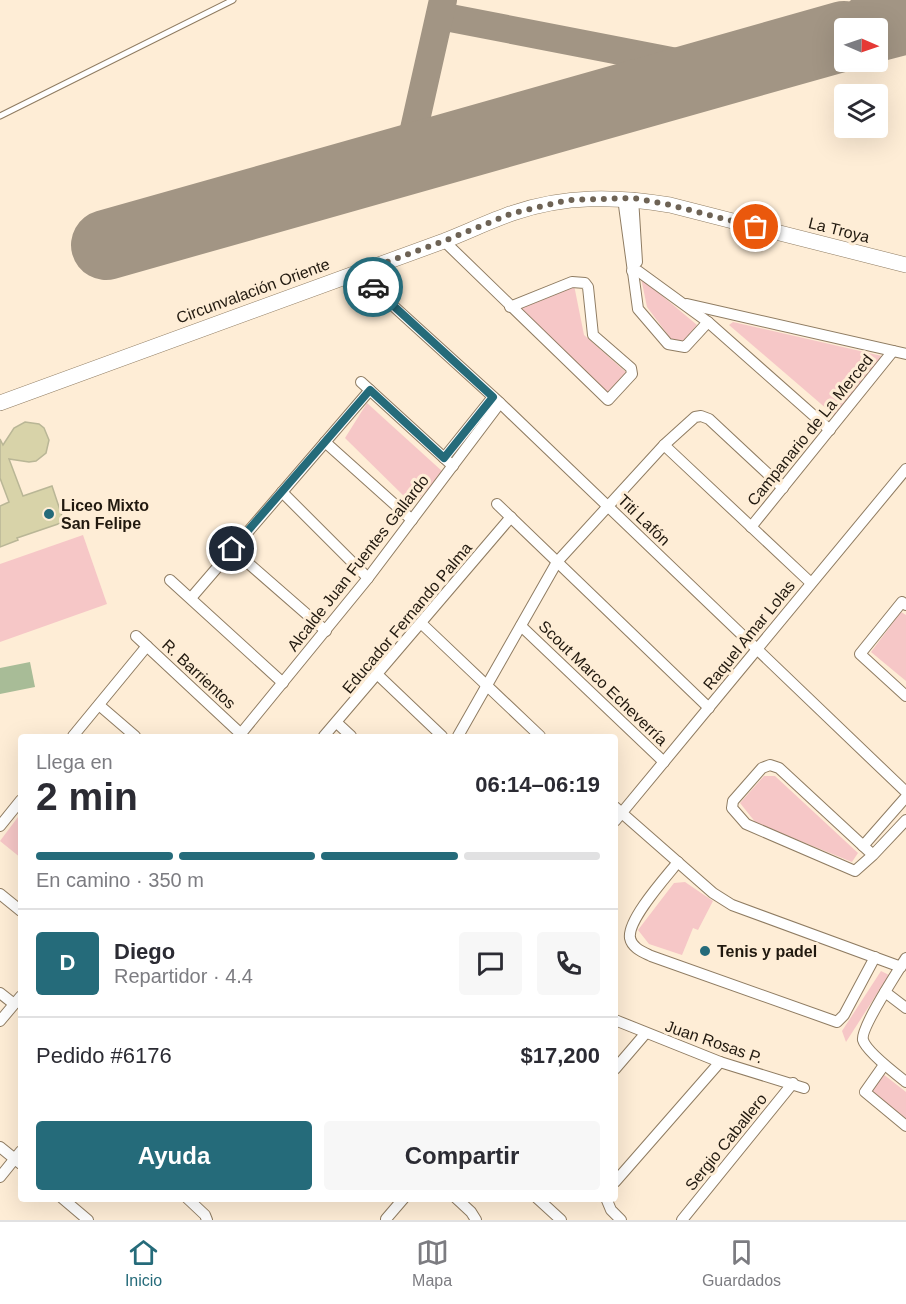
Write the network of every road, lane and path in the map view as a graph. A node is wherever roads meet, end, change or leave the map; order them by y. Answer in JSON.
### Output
{"nodes":[{"id":1,"x":232,"y":0,"type":"edge"},
{"id":2,"x":0,"y":116,"type":"edge"},
{"id":3,"x":628,"y":198,"type":"junction"},
{"id":4,"x":444,"y":241,"type":"junction"},
{"id":5,"x":906,"y":266,"type":"edge"},
{"id":6,"x":635,"y":271,"type":"junction"},
{"id":7,"x":357,"y":273,"type":"junction"},
{"id":8,"x":682,"y":303,"type":"junction"},
{"id":9,"x":510,"y":306,"type":"junction"},
{"id":10,"x":708,"y":322,"type":"junction"},
{"id":11,"x":893,"y":351,"type":"junction"},
{"id":12,"x":906,"y":354,"type":"edge"},
{"id":13,"x":496,"y":400,"type":"junction"},
{"id":14,"x":0,"y":403,"type":"edge"},
{"id":15,"x":830,"y":430,"type":"junction"},
{"id":16,"x":325,"y":442,"type":"junction"},
{"id":17,"x":664,"y":445,"type":"junction"},
{"id":18,"x":448,"y":462,"type":"junction"},
{"id":19,"x":906,"y":469,"type":"edge"},
{"id":20,"x":783,"y":488,"type":"junction"},
{"id":21,"x":282,"y":492,"type":"junction"},
{"id":22,"x":497,"y":504,"type":"dead end"},
{"id":23,"x":608,"y":506,"type":"junction"},
{"id":24,"x":511,"y":517,"type":"junction"},
{"id":25,"x":412,"y":520,"type":"junction"},
{"id":26,"x":751,"y":527,"type":"junction"},
{"id":27,"x":232,"y":549,"type":"junction"},
{"id":28,"x":557,"y":562,"type":"junction"},
{"id":29,"x":368,"y":578,"type":"junction"},
{"id":30,"x":170,"y":580,"type":"dead end"},
{"id":31,"x":810,"y":583,"type":"junction"},
{"id":32,"x":191,"y":598,"type":"junction"},
{"id":33,"x":906,"y":606,"type":"edge"},
{"id":34,"x":422,"y":624,"type":"junction"},
{"id":35,"x":521,"y":626,"type":"junction"},
{"id":36,"x":326,"y":631,"type":"junction"},
{"id":37,"x":136,"y":636,"type":"dead end"},
{"id":38,"x":147,"y":646,"type":"junction"},
{"id":39,"x":758,"y":649,"type":"junction"},
{"id":40,"x":378,"y":675,"type":"junction"},
{"id":41,"x":284,"y":683,"type":"junction"},
{"id":42,"x":486,"y":687,"type":"junction"},
{"id":43,"x":906,"y":696,"type":"edge"},
{"id":44,"x":99,"y":705,"type":"junction"},
{"id":45,"x":709,"y":708,"type":"junction"},
{"id":46,"x":337,"y":723,"type":"junction"},
{"id":47,"x":75,"y":734,"type":"edge"},
{"id":48,"x":133,"y":734,"type":"edge"},
{"id":49,"x":239,"y":734,"type":"edge"},
{"id":50,"x":241,"y":734,"type":"edge"},
{"id":51,"x":326,"y":734,"type":"edge"},
{"id":52,"x":349,"y":734,"type":"edge"},
{"id":53,"x":440,"y":734,"type":"edge"},
{"id":54,"x":459,"y":734,"type":"edge"},
{"id":55,"x":538,"y":734,"type":"edge"},
{"id":56,"x":664,"y":762,"type":"junction"},
{"id":57,"x":906,"y":792,"type":"edge"},
{"id":58,"x":906,"y":797,"type":"edge"},
{"id":59,"x":18,"y":804,"type":"edge"},
{"id":60,"x":618,"y":812,"type":"edge"},
{"id":61,"x":618,"y":814,"type":"edge"},
{"id":62,"x":906,"y":820,"type":"edge"},
{"id":63,"x":0,"y":826,"type":"edge"},
{"id":64,"x":863,"y":846,"type":"junction"},
{"id":65,"x":873,"y":855,"type":"junction"},
{"id":66,"x":678,"y":862,"type":"junction"},
{"id":67,"x":0,"y":894,"type":"edge"},
{"id":68,"x":18,"y":909,"type":"edge"},
{"id":69,"x":875,"y":957,"type":"junction"},
{"id":70,"x":903,"y":962,"type":"edge"},
{"id":71,"x":885,"y":992,"type":"junction"},
{"id":72,"x":0,"y":993,"type":"edge"},
{"id":73,"x":17,"y":1000,"type":"edge"},
{"id":74,"x":906,"y":1008,"type":"edge"},
{"id":75,"x":0,"y":1021,"type":"edge"},
{"id":76,"x":618,"y":1021,"type":"edge"},
{"id":77,"x":645,"y":1034,"type":"junction"},
{"id":78,"x":720,"y":1062,"type":"junction"},
{"id":79,"x":885,"y":1065,"type":"junction"},
{"id":80,"x":618,"y":1066,"type":"edge"},
{"id":81,"x":906,"y":1082,"type":"edge"},
{"id":82,"x":793,"y":1083,"type":"junction"},
{"id":83,"x":804,"y":1088,"type":"dead end"},
{"id":84,"x":906,"y":1125,"type":"edge"},
{"id":85,"x":0,"y":1147,"type":"edge"},
{"id":86,"x":18,"y":1157,"type":"edge"},
{"id":87,"x":18,"y":1159,"type":"edge"},
{"id":88,"x":0,"y":1177,"type":"edge"},
{"id":89,"x":618,"y":1179,"type":"edge"},
{"id":90,"x":67,"y":1202,"type":"edge"},
{"id":91,"x":195,"y":1202,"type":"edge"},
{"id":92,"x":460,"y":1202,"type":"edge"},
{"id":93,"x":541,"y":1202,"type":"edge"},
{"id":94,"x":608,"y":1202,"type":"edge"},
{"id":95,"x":397,"y":1215,"type":"edge"},
{"id":96,"x":386,"y":1219,"type":"edge"},
{"id":97,"x":88,"y":1220,"type":"edge"},
{"id":98,"x":207,"y":1220,"type":"edge"},
{"id":99,"x":476,"y":1220,"type":"edge"},
{"id":100,"x":561,"y":1220,"type":"edge"},
{"id":101,"x":621,"y":1220,"type":"edge"},
{"id":102,"x":682,"y":1220,"type":"edge"}],
"edges":[{"from":1,"to":2,"type":"lane"},
{"from":3,"to":4,"type":"street","name":"Circunvalación Oriente"},
{"from":3,"to":5,"type":"street","name":"La Troya"},
{"from":3,"to":6,"type":"street"},
{"from":4,"to":7,"type":"street","name":"Circunvalación Oriente"},
{"from":4,"to":9,"type":"street"},
{"from":6,"to":8,"type":"street"},
{"from":6,"to":10,"type":"street"},
{"from":7,"to":13,"type":"street","name":"Titi Lafón"},
{"from":7,"to":14,"type":"street","name":"Circunvalación Oriente"},
{"from":8,"to":10,"type":"street"},
{"from":8,"to":11,"type":"street"},
{"from":9,"to":9,"type":"street"},
{"from":10,"to":15,"type":"street"},
{"from":11,"to":12,"type":"street"},
{"from":11,"to":15,"type":"street","name":"Campanario de La Merced"},
{"from":13,"to":18,"type":"street","name":"Alcalde Juan Fuentes Gallardo"},
{"from":13,"to":23,"type":"street","name":"Titi Lafón"},
{"from":15,"to":20,"type":"street","name":"Campanario de La Merced"},
{"from":16,"to":18,"type":"street"},
{"from":16,"to":21,"type":"street"},
{"from":16,"to":25,"type":"street"},
{"from":17,"to":20,"type":"street"},
{"from":17,"to":23,"type":"street"},
{"from":17,"to":26,"type":"street"},
{"from":18,"to":25,"type":"street","name":"Alcalde Juan Fuentes Gallardo"},
{"from":19,"to":31,"type":"street","name":"Raquel Amar Lolas"},
{"from":20,"to":26,"type":"street","name":"Campanario de La Merced"},
{"from":21,"to":27,"type":"street"},
{"from":21,"to":29,"type":"street"},
{"from":22,"to":24,"type":"street"},
{"from":23,"to":28,"type":"street"},
{"from":23,"to":39,"type":"street","name":"Titi Lafón"},
{"from":24,"to":28,"type":"street"},
{"from":24,"to":34,"type":"street","name":"Educador Fernando Palma"},
{"from":25,"to":29,"type":"street","name":"Alcalde Juan Fuentes Gallardo"},
{"from":26,"to":31,"type":"street"},
{"from":27,"to":32,"type":"street"},
{"from":27,"to":36,"type":"street"},
{"from":28,"to":35,"type":"street"},
{"from":28,"to":45,"type":"street"},
{"from":29,"to":36,"type":"street","name":"Alcalde Juan Fuentes Gallardo"},
{"from":30,"to":32,"type":"street"},
{"from":31,"to":39,"type":"street","name":"Raquel Amar Lolas"},
{"from":32,"to":41,"type":"street"},
{"from":33,"to":43,"type":"street"},
{"from":34,"to":40,"type":"street","name":"Educador Fernando Palma"},
{"from":34,"to":42,"type":"street"},
{"from":35,"to":42,"type":"street"},
{"from":35,"to":56,"type":"street","name":"Scout Marco Echeverría"},
{"from":36,"to":41,"type":"street","name":"Alcalde Juan Fuentes Gallardo"},
{"from":37,"to":38,"type":"street","name":"R. Barrientos"},
{"from":38,"to":44,"type":"street"},
{"from":38,"to":49,"type":"street","name":"R. Barrientos"},
{"from":39,"to":45,"type":"street","name":"Raquel Amar Lolas"},
{"from":39,"to":57,"type":"street","name":"Titi Lafón"},
{"from":40,"to":46,"type":"street","name":"Educador Fernando Palma"},
{"from":40,"to":53,"type":"street"},
{"from":41,"to":50,"type":"street","name":"Alcalde Juan Fuentes Gallardo"},
{"from":42,"to":54,"type":"street"},
{"from":42,"to":55,"type":"street"},
{"from":44,"to":47,"type":"street"},
{"from":44,"to":48,"type":"street"},
{"from":45,"to":56,"type":"street","name":"Raquel Amar Lolas"},
{"from":46,"to":51,"type":"street","name":"Educador Fernando Palma"},
{"from":46,"to":52,"type":"street"},
{"from":56,"to":60,"type":"street","name":"Raquel Amar Lolas"},
{"from":58,"to":64,"type":"street"},
{"from":59,"to":63,"type":"street"},
{"from":61,"to":66,"type":"street"},
{"from":62,"to":65,"type":"street"},
{"from":64,"to":65,"type":"street"},
{"from":64,"to":65,"type":"street"},
{"from":66,"to":69,"type":"street"},
{"from":66,"to":69,"type":"street"},
{"from":67,"to":68,"type":"street"},
{"from":69,"to":70,"type":"street"},
{"from":70,"to":71,"type":"street"},
{"from":71,"to":74,"type":"street"},
{"from":71,"to":79,"type":"street"},
{"from":72,"to":73,"type":"street"},
{"from":73,"to":75,"type":"street"},
{"from":76,"to":77,"type":"street","name":"Juan Rosas P."},
{"from":77,"to":78,"type":"street","name":"Juan Rosas P."},
{"from":77,"to":80,"type":"street"},
{"from":78,"to":82,"type":"street","name":"Juan Rosas P."},
{"from":78,"to":89,"type":"street"},
{"from":79,"to":81,"type":"street"},
{"from":79,"to":84,"type":"street"},
{"from":82,"to":83,"type":"street","name":"Juan Rosas P."},
{"from":82,"to":102,"type":"street","name":"Sergio Caballero"},
{"from":85,"to":86,"type":"street"},
{"from":87,"to":88,"type":"street"},
{"from":90,"to":97,"type":"street"},
{"from":91,"to":98,"type":"street"},
{"from":92,"to":99,"type":"street"},
{"from":93,"to":100,"type":"street"},
{"from":94,"to":101,"type":"street"},
{"from":95,"to":96,"type":"street"}]}
